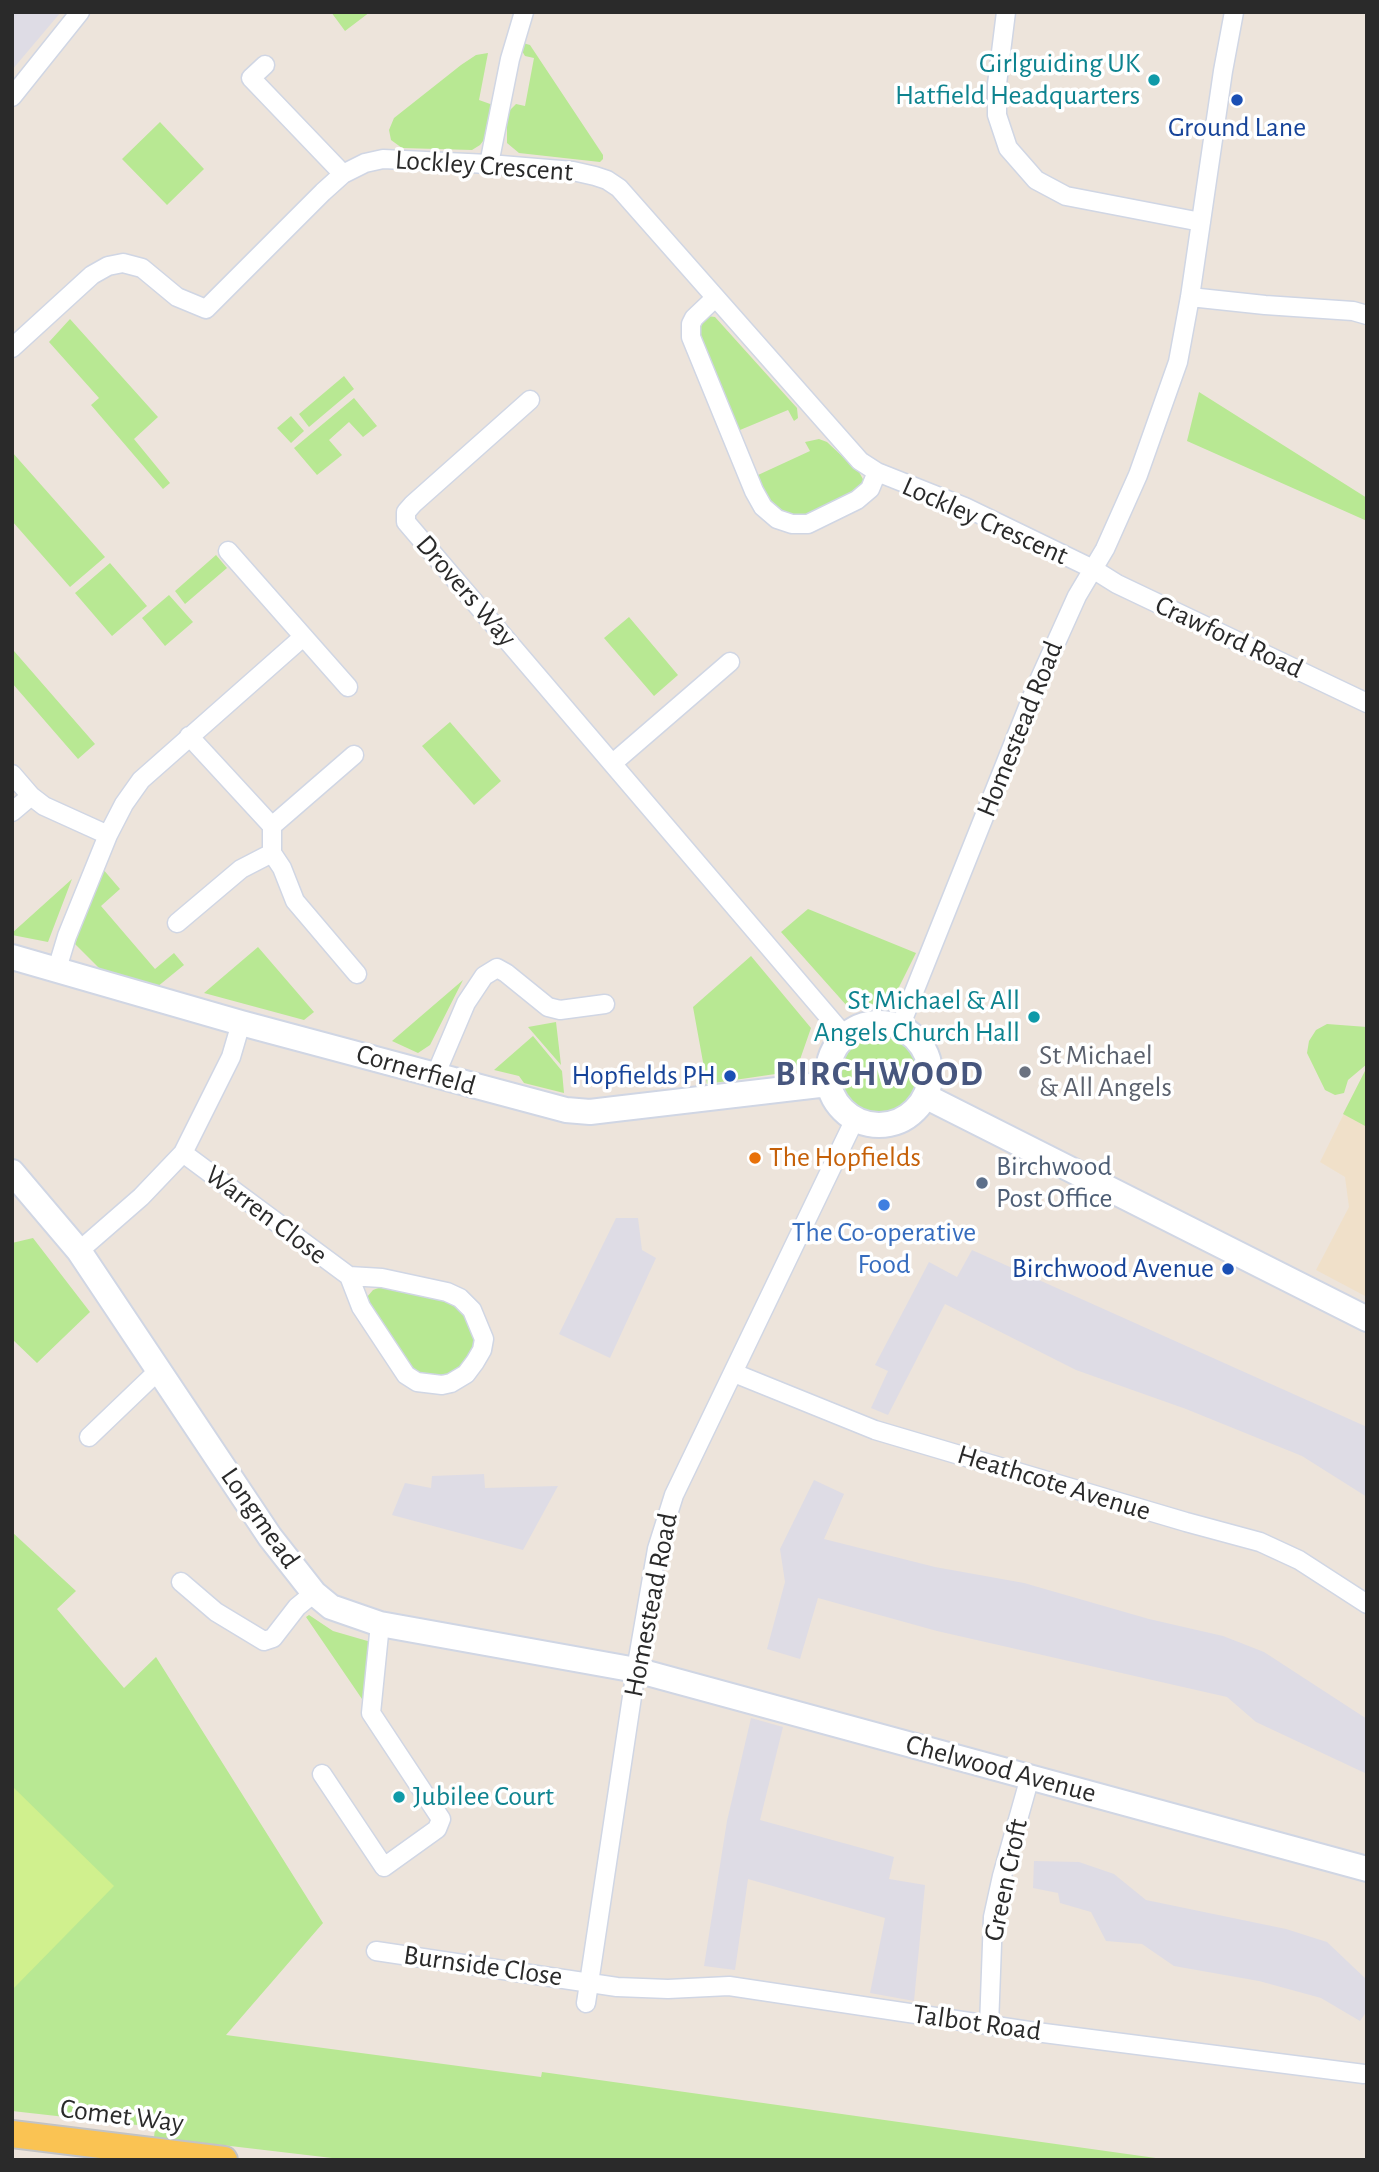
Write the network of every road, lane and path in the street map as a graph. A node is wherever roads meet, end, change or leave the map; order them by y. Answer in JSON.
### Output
{"nodes":[{"id":1,"x":80,"y":12,"type":"edge"},
{"id":2,"x":524,"y":12,"type":"edge"},
{"id":3,"x":1006,"y":12,"type":"edge"},
{"id":4,"x":1234,"y":12,"type":"edge"},
{"id":5,"x":265,"y":65,"type":"dead end"},
{"id":6,"x":12,"y":97,"type":"edge"},
{"id":7,"x":489,"y":164,"type":"junction"},
{"id":8,"x":343,"y":174,"type":"junction"},
{"id":9,"x":1201,"y":222,"type":"junction"},
{"id":10,"x":1190,"y":297,"type":"junction"},
{"id":11,"x":715,"y":298,"type":"junction"},
{"id":12,"x":1367,"y":314,"type":"edge"},
{"id":13,"x":12,"y":348,"type":"edge"},
{"id":14,"x":530,"y":400,"type":"dead end"},
{"id":15,"x":877,"y":472,"type":"junction"},
{"id":16,"x":228,"y":551,"type":"dead end"},
{"id":17,"x":1093,"y":569,"type":"junction"},
{"id":18,"x":303,"y":637,"type":"junction"},
{"id":19,"x":730,"y":662,"type":"dead end"},
{"id":20,"x":348,"y":687,"type":"dead end"},
{"id":21,"x":1367,"y":703,"type":"edge"},
{"id":22,"x":189,"y":736,"type":"junction"},
{"id":23,"x":354,"y":755,"type":"dead end"},
{"id":24,"x":613,"y":763,"type":"junction"},
{"id":25,"x":12,"y":774,"type":"edge"},
{"id":26,"x":31,"y":796,"type":"junction"},
{"id":27,"x":12,"y":812,"type":"edge"},
{"id":28,"x":272,"y":826,"type":"junction"},
{"id":29,"x":108,"y":835,"type":"junction"},
{"id":30,"x":272,"y":853,"type":"junction"},
{"id":31,"x":177,"y":923,"type":"dead end"},
{"id":32,"x":12,"y":957,"type":"edge"},
{"id":33,"x":57,"y":970,"type":"junction"},
{"id":34,"x":357,"y":974,"type":"dead end"},
{"id":35,"x":604,"y":1004,"type":"dead end"},
{"id":36,"x":242,"y":1023,"type":"junction"},
{"id":37,"x":900,"y":1027,"type":"junction"},
{"id":38,"x":844,"y":1035,"type":"junction"},
{"id":39,"x":435,"y":1076,"type":"junction"},
{"id":40,"x":828,"y":1084,"type":"junction"},
{"id":41,"x":925,"y":1096,"type":"junction"},
{"id":42,"x":855,"y":1119,"type":"junction"},
{"id":43,"x":183,"y":1153,"type":"junction"},
{"id":44,"x":12,"y":1172,"type":"edge"},
{"id":45,"x":79,"y":1251,"type":"junction"},
{"id":46,"x":349,"y":1276,"type":"junction"},
{"id":47,"x":1367,"y":1319,"type":"edge"},
{"id":48,"x":159,"y":1370,"type":"junction"},
{"id":49,"x":734,"y":1373,"type":"junction"},
{"id":50,"x":89,"y":1437,"type":"dead end"},
{"id":51,"x":181,"y":1582,"type":"dead end"},
{"id":52,"x":314,"y":1593,"type":"junction"},
{"id":53,"x":1367,"y":1604,"type":"edge"},
{"id":54,"x":380,"y":1624,"type":"junction"},
{"id":55,"x":636,"y":1670,"type":"junction"},
{"id":56,"x":322,"y":1774,"type":"dead end"},
{"id":57,"x":1030,"y":1777,"type":"junction"},
{"id":58,"x":1367,"y":1869,"type":"edge"},
{"id":59,"x":376,"y":1951,"type":"dead end"},
{"id":60,"x":590,"y":1982,"type":"junction"},
{"id":61,"x":586,"y":2003,"type":"dead end"},
{"id":62,"x":989,"y":2026,"type":"junction"},
{"id":63,"x":1364,"y":2074,"type":"dead end"},
{"id":64,"x":12,"y":2134,"type":"edge"},
{"id":65,"x":224,"y":2160,"type":"edge"}],
"edges":[{"from":1,"to":6,"type":"street"},
{"from":2,"to":7,"type":"street"},
{"from":3,"to":9,"type":"street"},
{"from":4,"to":9,"type":"street"},
{"from":5,"to":8,"type":"street"},
{"from":7,"to":8,"type":"street","name":"Lockley Crescent"},
{"from":7,"to":11,"type":"street","name":"Lockley Crescent"},
{"from":8,"to":13,"type":"street","name":"Lockley Crescent"},
{"from":9,"to":10,"type":"street"},
{"from":10,"to":12,"type":"street"},
{"from":10,"to":17,"type":"street","name":"Homestead Road"},
{"from":11,"to":15,"type":"street","name":"Lockley Crescent"},
{"from":11,"to":15,"type":"street","name":"Lockley Crescent"},
{"from":14,"to":24,"type":"street","name":"Drovers Way"},
{"from":15,"to":17,"type":"street","name":"Lockley Crescent"},
{"from":16,"to":18,"type":"street"},
{"from":17,"to":21,"type":"street","name":"Crawford Road"},
{"from":17,"to":37,"type":"street","name":"Homestead Road"},
{"from":18,"to":20,"type":"street"},
{"from":18,"to":22,"type":"street"},
{"from":19,"to":24,"type":"street"},
{"from":22,"to":28,"type":"street"},
{"from":22,"to":29,"type":"street"},
{"from":23,"to":28,"type":"street"},
{"from":24,"to":38,"type":"street","name":"Drovers Way"},
{"from":25,"to":26,"type":"street"},
{"from":26,"to":27,"type":"street"},
{"from":26,"to":29,"type":"street"},
{"from":28,"to":30,"type":"street"},
{"from":29,"to":33,"type":"street"},
{"from":30,"to":31,"type":"street"},
{"from":30,"to":34,"type":"street"},
{"from":32,"to":33,"type":"street","name":"Cornerfield"},
{"from":33,"to":36,"type":"street","name":"Cornerfield"},
{"from":35,"to":39,"type":"street"},
{"from":36,"to":39,"type":"street","name":"Cornerfield"},
{"from":36,"to":43,"type":"street"},
{"from":37,"to":38,"type":"street"},
{"from":37,"to":41,"type":"street"},
{"from":38,"to":40,"type":"street"},
{"from":39,"to":40,"type":"street","name":"Cornerfield"},
{"from":40,"to":42,"type":"street"},
{"from":41,"to":42,"type":"street"},
{"from":41,"to":47,"type":"street"},
{"from":42,"to":49,"type":"street","name":"Homestead Road"},
{"from":43,"to":45,"type":"street"},
{"from":43,"to":46,"type":"street","name":"Warren Close"},
{"from":44,"to":45,"type":"street","name":"Longmead"},
{"from":45,"to":48,"type":"street","name":"Longmead"},
{"from":46,"to":46,"type":"street","name":"Warren Close"},
{"from":48,"to":50,"type":"street"},
{"from":48,"to":52,"type":"street","name":"Longmead"},
{"from":49,"to":53,"type":"street","name":"Heathcote Avenue"},
{"from":49,"to":55,"type":"street","name":"Homestead Road"},
{"from":51,"to":52,"type":"street"},
{"from":52,"to":54,"type":"street","name":"Longmead"},
{"from":54,"to":55,"type":"street","name":"Longmead"},
{"from":54,"to":56,"type":"street"},
{"from":55,"to":57,"type":"street","name":"Chelwood Avenue"},
{"from":55,"to":60,"type":"street","name":"Homestead Road"},
{"from":57,"to":58,"type":"street","name":"Chelwood Avenue"},
{"from":57,"to":62,"type":"street","name":"Green Croft"},
{"from":59,"to":60,"type":"street","name":"Burnside Close"},
{"from":60,"to":61,"type":"street","name":"Homestead Road"},
{"from":60,"to":62,"type":"street","name":"Talbot Road"},
{"from":62,"to":63,"type":"street","name":"Talbot Road"},
{"from":64,"to":65,"type":"main road","name":"Comet Way"}]}
